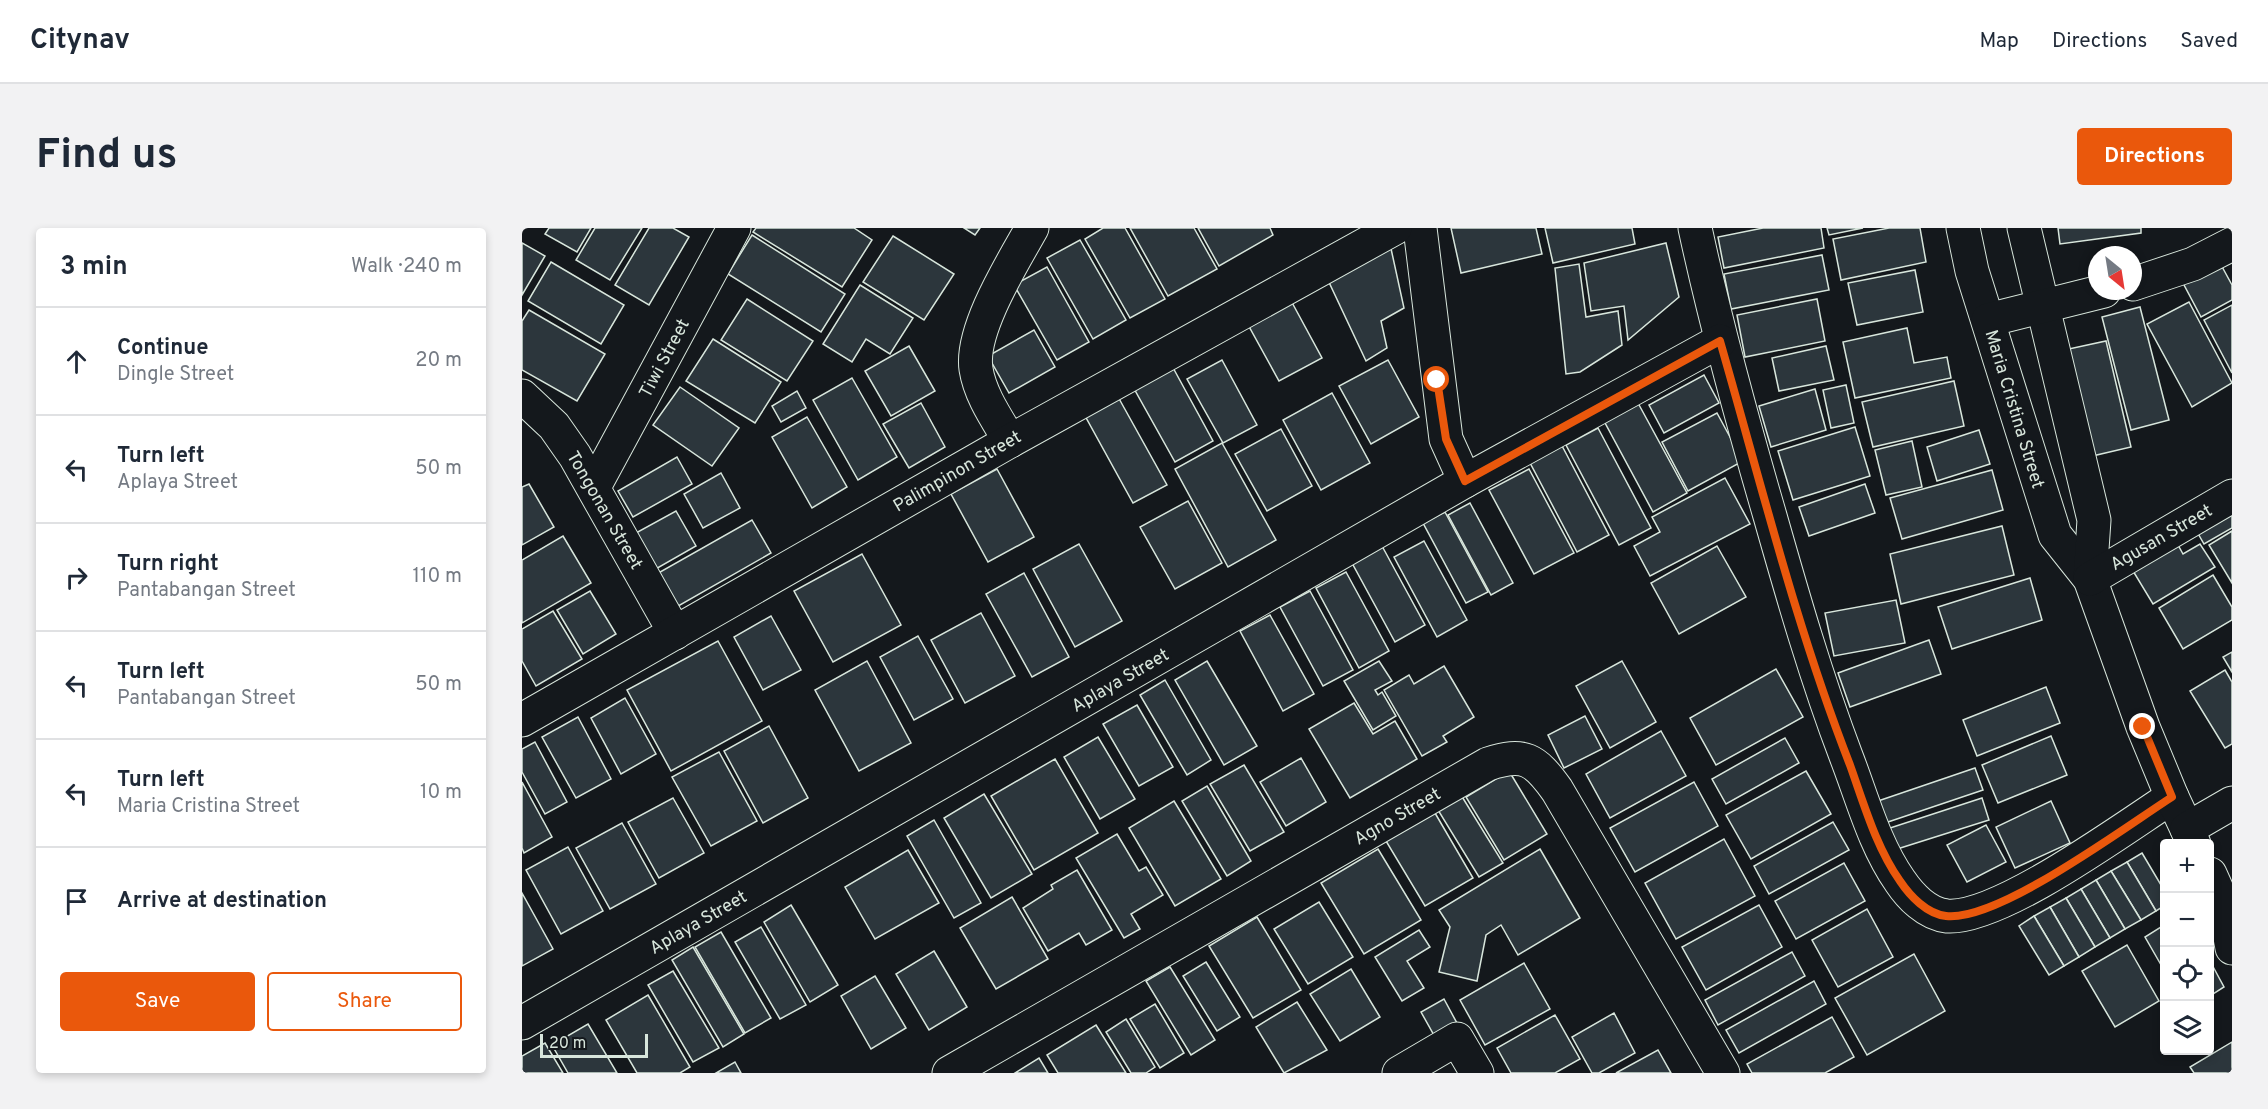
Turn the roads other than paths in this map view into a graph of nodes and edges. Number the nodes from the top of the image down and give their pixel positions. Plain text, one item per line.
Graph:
1 (734, 228) edge
2 (1032, 228) edge
3 (1395, 228) edge
4 (1420, 228) edge
5 (1695, 228) edge
6 (1963, 228) edge
7 (2024, 228) edge
8 (2232, 244) edge
9 (2142, 281) edge
10 (2088, 295) edge
11 (2042, 306) junction
12 (1988, 320) junction
13 (1720, 341) junction
14 (522, 396) edge
15 (1010, 441) junction
16 (1465, 481) junction
17 (594, 487) junction
18 (2232, 496) edge
19 (2090, 579) junction
20 (675, 633) junction
21 (522, 720) edge
22 (2172, 797) junction
23 (2232, 803) edge
24 (2191, 836) edge
25 (2214, 882) edge
26 (2228, 908) edge
27 (2232, 948) edge
28 (522, 1023) edge
29 (949, 1073) edge
30 (1399, 1073) edge
31 (1477, 1073) edge
32 (1723, 1073) edge

1 - 17 street, Tiwi Street
2 - 15 street
3 - 15 street, Palimpinon Street
4 - 16 street
5 - 13 street
6 - 12 street, Maria Cristina Street
7 - 11 street, Maria Cristina Street
8 - 9 street
10 - 11 street
11 - 12 street
11 - 19 street, Maria Cristina Street
12 - 19 street, Maria Cristina Street
13 - 16 street, Aplaya Street
13 - 22 street
14 - 17 street, Tongonan Street
15 - 20 street, Palimpinon Street
16 - 28 street, Aplaya Street
17 - 20 street, Tongonan Street
18 - 19 street, Agusan Street
19 - 22 street, Maria Cristina Street
20 - 21 street, Palimpinon Street
22 - 24 street, Maria Cristina Street
23 - 24 street
25 - 26 street
26 - 27 street
29 - 32 street, Agno Street
30 - 31 street

